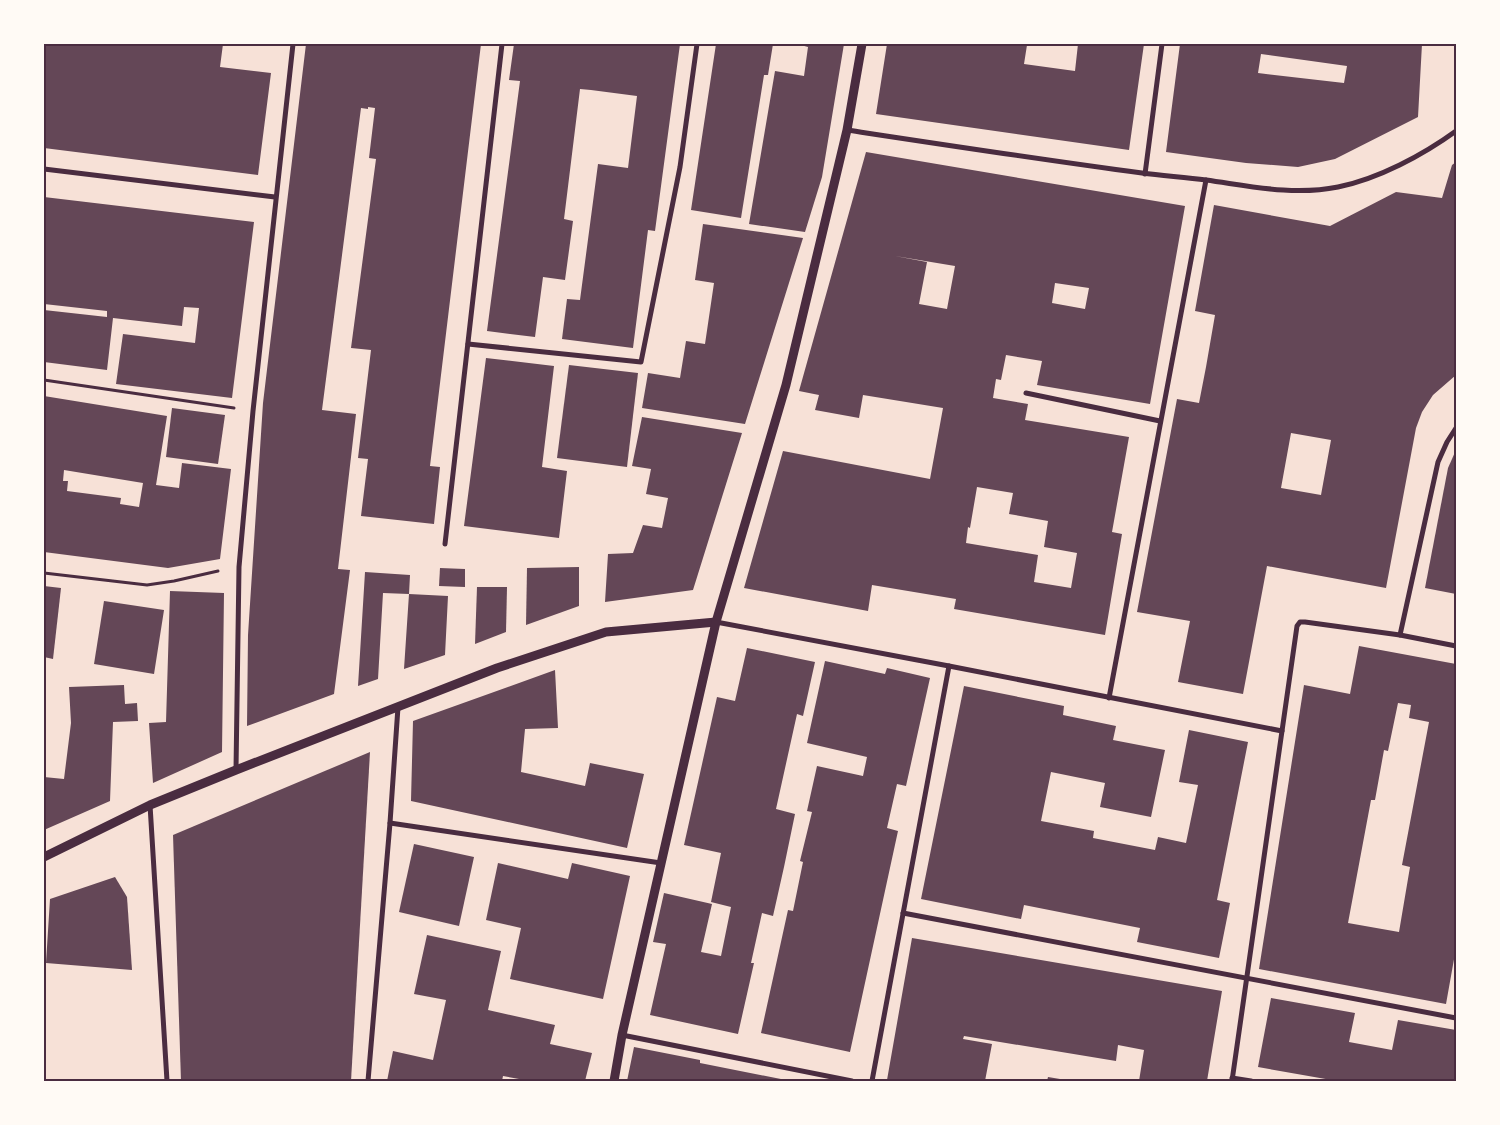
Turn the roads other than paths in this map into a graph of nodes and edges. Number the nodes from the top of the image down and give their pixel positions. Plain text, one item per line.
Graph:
1 (293, 44) edge
2 (502, 44) edge
3 (697, 44) edge
4 (862, 44) edge
5 (1162, 44) edge
6 (847, 130) junction
7 (1456, 131) edge
8 (44, 169) edge
9 (1144, 174) junction
10 (1206, 180) junction
11 (275, 197) junction
12 (468, 344) junction
13 (1026, 393) dead end
14 (1160, 421) junction
15 (1456, 428) edge
16 (445, 544) dead end
17 (716, 622) junction
18 (1400, 635) junction
19 (1456, 646) edge
20 (949, 666) junction
21 (1108, 698) junction
22 (398, 707) junction
23 (1282, 731) junction
24 (236, 770) junction
25 (150, 806) junction
26 (390, 823) junction
27 (44, 858) edge
28 (661, 863) junction
29 (903, 914) junction
30 (1246, 979) junction
31 (1456, 1018) edge
32 (622, 1035) junction
33 (1232, 1079) edge
34 (167, 1081) edge
35 (368, 1081) edge
36 (614, 1081) edge
37 (852, 1081) edge
38 (872, 1081) edge
39 (1251, 1081) edge

1 - 11 street
2 - 12 street
3 - 12 street
4 - 6 street
5 - 9 street
6 - 9 street
6 - 17 street
7 - 10 street
8 - 11 street
9 - 10 street
10 - 14 street
11 - 24 street
12 - 16 street
13 - 14 street
14 - 21 street
15 - 18 street
17 - 20 street
17 - 22 street
17 - 28 street
18 - 19 street
18 - 23 street
20 - 21 street
20 - 29 street
21 - 23 street
22 - 24 street
22 - 26 street
23 - 30 street
24 - 25 street
25 - 27 street
25 - 34 street
26 - 28 street
26 - 35 street
28 - 32 street
29 - 30 street
29 - 38 street
30 - 31 street
30 - 33 street
32 - 36 street
32 - 37 street
33 - 39 street

